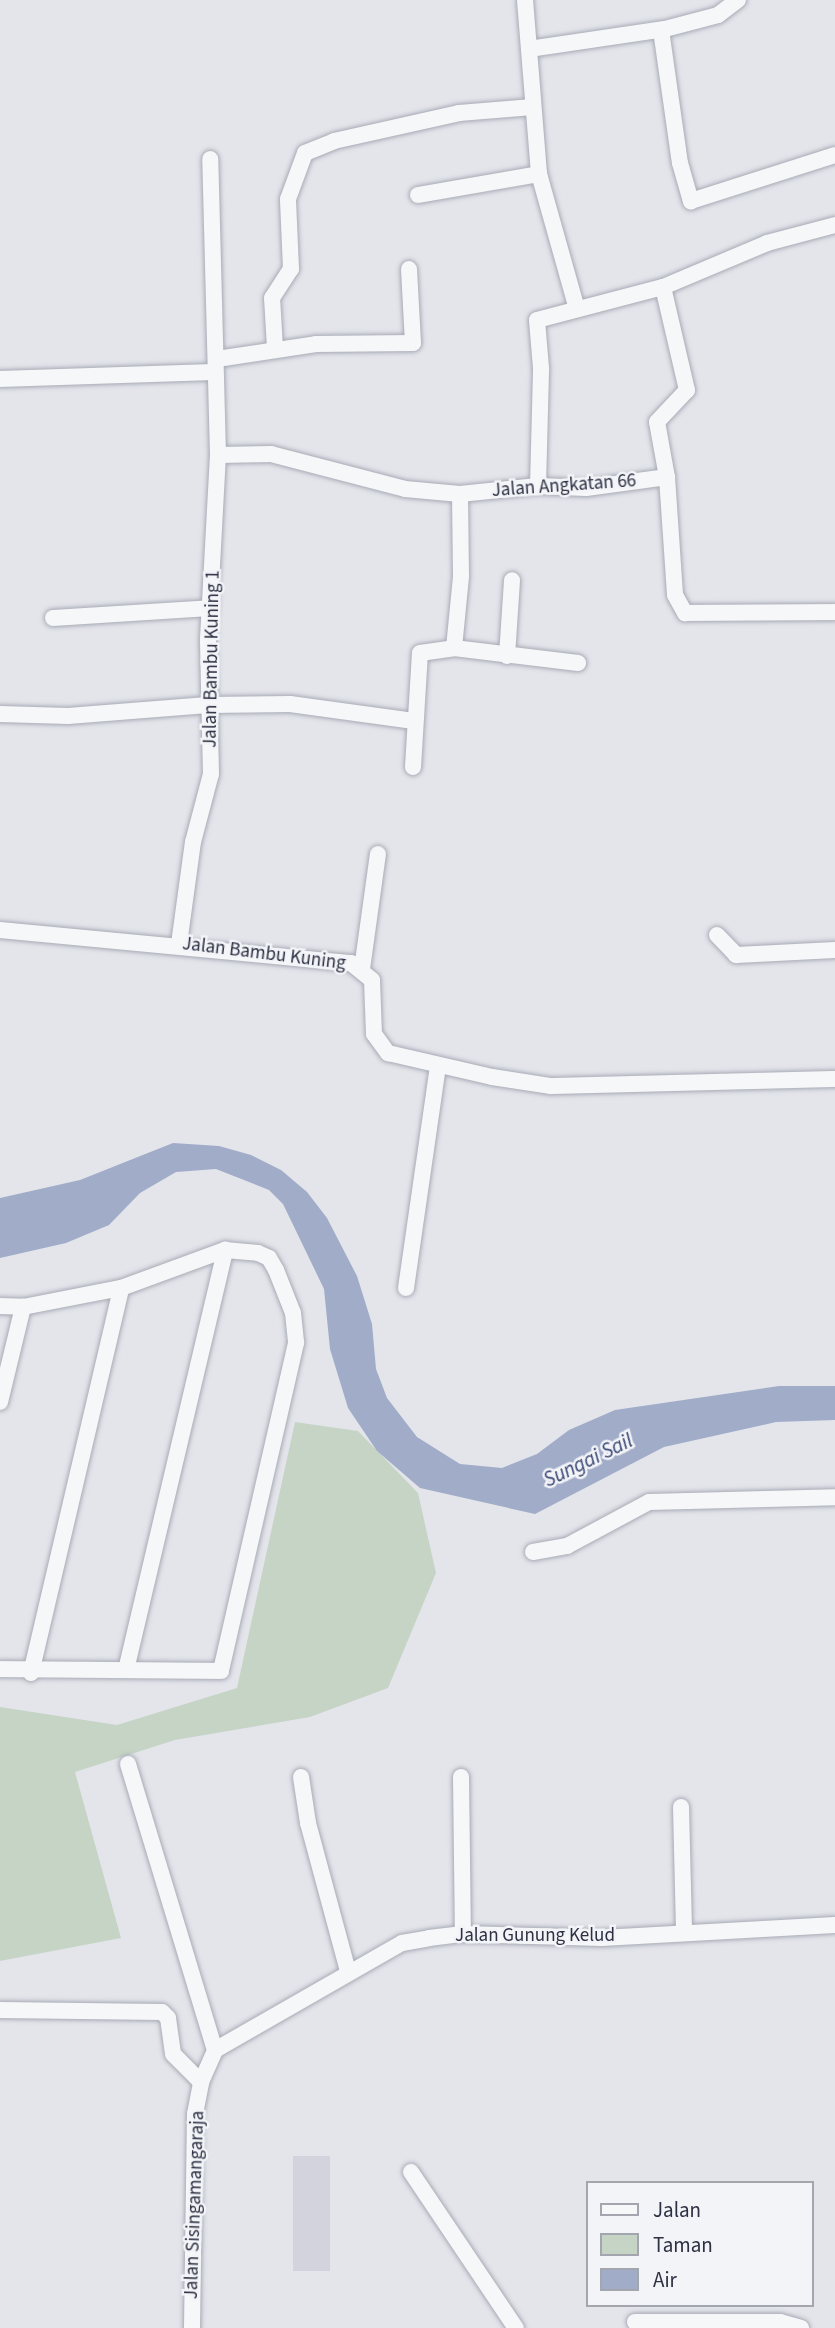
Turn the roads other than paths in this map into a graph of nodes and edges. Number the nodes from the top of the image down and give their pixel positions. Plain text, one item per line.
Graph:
1 (525, 0) edge
2 (738, 0) edge
3 (661, 30) junction
4 (529, 50) junction
5 (533, 107) junction
6 (835, 155) edge
7 (210, 159) dead end
8 (539, 174) junction
9 (418, 195) dead end
10 (835, 225) edge
11 (409, 269) dead end
12 (663, 287) junction
13 (577, 309) junction
14 (275, 348) junction
15 (215, 366) junction
16 (0, 379) edge
17 (218, 455) junction
18 (667, 477) junction
19 (538, 486) junction
20 (460, 494) junction
21 (512, 580) dead end
22 (211, 608) junction
23 (835, 612) edge
24 (53, 618) dead end
25 (454, 648) junction
26 (507, 656) junction
27 (578, 663) dead end
28 (208, 705) junction
29 (0, 714) edge
30 (414, 721) junction
31 (412, 767) dead end
32 (378, 854) dead end
33 (0, 930) edge
34 (717, 935) dead end
35 (179, 944) junction
36 (835, 950) edge
37 (362, 969) junction
38 (438, 1065) junction
39 (835, 1079) edge
40 (225, 1250) junction
41 (121, 1288) junction
42 (406, 1288) dead end
43 (0, 1306) edge
44 (23, 1307) junction
45 (0, 1402) edge
46 (835, 1497) edge
47 (533, 1552) dead end
48 (0, 1669) edge
49 (126, 1670) junction
50 (31, 1673) junction
51 (128, 1764) dead end
52 (302, 1777) dead end
53 (461, 1777) dead end
54 (681, 1808) dead end
55 (835, 1924) edge
56 (684, 1933) junction
57 (463, 1934) junction
58 (348, 1971) junction
59 (0, 2010) edge
60 (215, 2050) junction
61 (201, 2082) junction
62 (411, 2172) dead end
63 (635, 2322) dead end
64 (192, 2328) edge
65 (516, 2328) edge
66 (801, 2328) edge

1 - 4 street
2 - 3 street
3 - 4 street
3 - 6 street
4 - 5 street
5 - 8 street
5 - 14 street
7 - 15 street, Jalan Bambu Kuning 1
8 - 9 street
8 - 13 street
10 - 12 street
11 - 14 street
12 - 13 street
12 - 18 street
13 - 19 street
14 - 15 street
15 - 16 street
15 - 17 street, Jalan Bambu Kuning 1
17 - 20 street, Jalan Angkatan 66
17 - 22 street, Jalan Bambu Kuning 1
18 - 19 street, Jalan Angkatan 66
18 - 23 street
19 - 20 street, Jalan Angkatan 66
20 - 25 street
21 - 26 street
22 - 24 street
22 - 28 street, Jalan Bambu Kuning 1
25 - 26 street
25 - 30 street
26 - 27 street
28 - 29 street
28 - 30 street
28 - 35 street, Jalan Bambu Kuning 1
30 - 31 street
32 - 37 street
33 - 35 street, Jalan Bambu Kuning
34 - 36 street
35 - 37 street, Jalan Bambu Kuning
37 - 38 street, Jalan Bambu Kuning
38 - 39 street, Jalan Bambu Kuning
38 - 42 street
40 - 41 street
40 - 49 street
40 - 49 street
41 - 44 street
41 - 50 street
43 - 44 street
44 - 45 street
46 - 47 street
48 - 50 street
49 - 50 street
51 - 60 street
52 - 58 street
53 - 57 street
54 - 56 street
55 - 56 street, Jalan Gunung Kelud
56 - 57 street, Jalan Gunung Kelud
57 - 58 street, Jalan Gunung Kelud
58 - 60 street, Jalan Gunung Kelud
59 - 61 street
60 - 61 street
61 - 64 street, Jalan Sisingamangaraja
62 - 65 street
63 - 66 street

